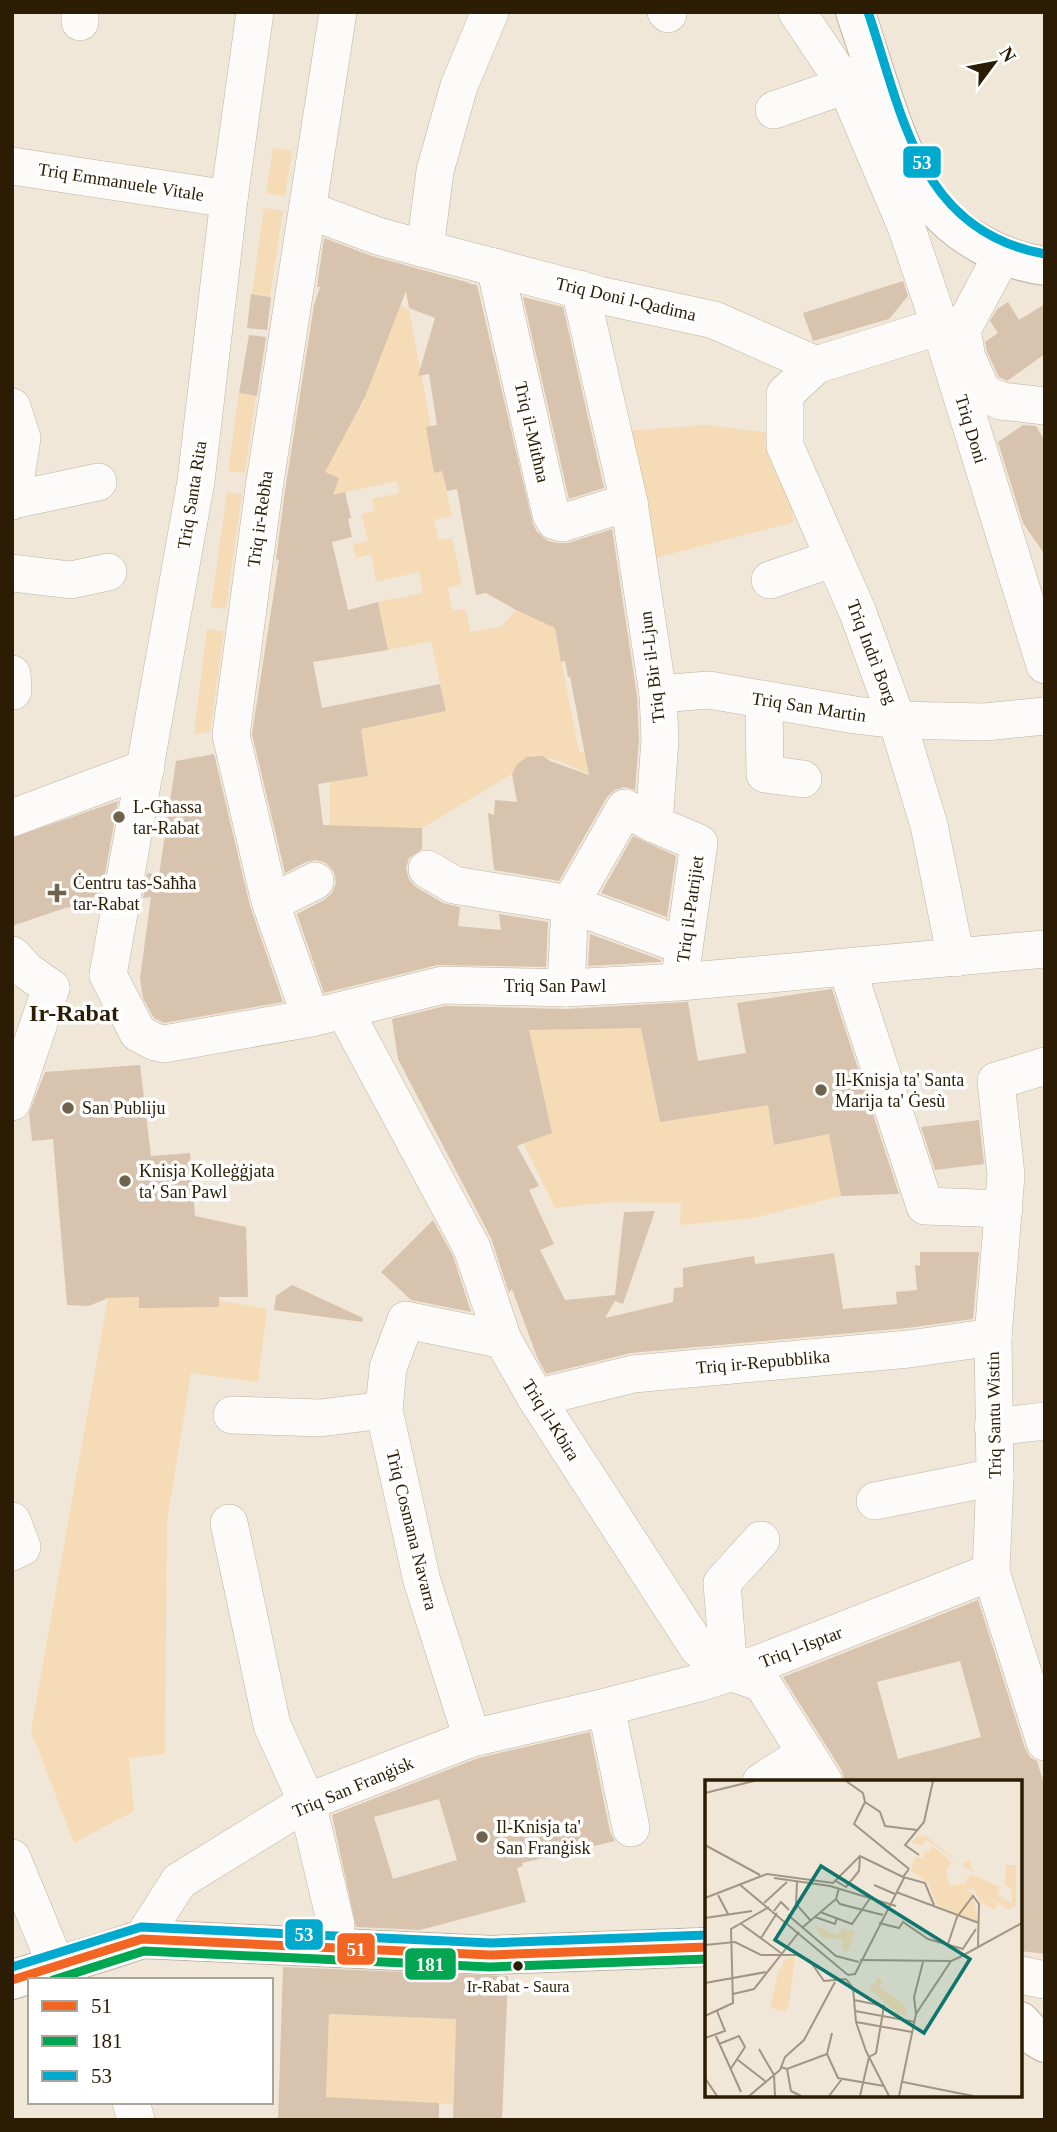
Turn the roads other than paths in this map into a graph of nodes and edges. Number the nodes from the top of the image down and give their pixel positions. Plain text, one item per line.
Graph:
1 (255, 12) edge
2 (338, 12) edge
3 (490, 12) edge
4 (797, 12) edge
5 (855, 12) edge
6 (846, 85) junction
7 (774, 110) dead end
8 (12, 166) edge
9 (229, 199) junction
10 (308, 210) junction
11 (920, 216) junction
12 (425, 249) junction
13 (1002, 255) junction
14 (1045, 266) edge
15 (495, 267) junction
16 (580, 289) junction
17 (940, 326) junction
18 (816, 365) junction
19 (1045, 406) edge
20 (12, 407) edge
21 (98, 482) dead end
22 (13, 501) edge
23 (629, 502) junction
24 (834, 558) junction
25 (108, 572) dead end
26 (12, 573) edge
27 (770, 580) dead end
28 (1045, 665) edge
29 (12, 674) edge
30 (13, 691) edge
31 (658, 694) junction
32 (764, 700) junction
33 (1045, 716) edge
34 (897, 720) junction
35 (146, 768) junction
36 (803, 779) dead end
37 (12, 818) edge
38 (654, 824) junction
39 (427, 869) dead end
40 (315, 881) dead end
41 (271, 903) junction
42 (570, 904) junction
43 (684, 946) junction
44 (1045, 949) edge
45 (12, 955) edge
46 (956, 958) junction
47 (847, 968) junction
48 (108, 975) junction
49 (680, 982) junction
50 (51, 988) junction
51 (566, 988) junction
52 (327, 1014) junction
53 (1045, 1066) edge
54 (12, 1102) edge
55 (1004, 1209) junction
56 (993, 1336) junction
57 (503, 1340) junction
58 (536, 1398) junction
59 (384, 1410) junction
60 (232, 1415) dead end
61 (1045, 1421) edge
62 (993, 1427) junction
63 (995, 1477) junction
64 (875, 1501) dead end
65 (229, 1523) dead end
66 (761, 1540) dead end
67 (991, 1572) junction
68 (729, 1672) junction
69 (606, 1707) junction
70 (472, 1738) junction
71 (1045, 1742) edge
72 (815, 1767) edge
73 (768, 1780) edge
74 (307, 1802) junction
75 (631, 1828) dead end
76 (12, 1858) edge
77 (335, 1925) dead end
78 (142, 1939) junction
79 (705, 1947) edge
80 (77, 1968) edge
81 (1022, 1975) edge
82 (12, 1980) edge
83 (1045, 1980) edge
84 (1022, 2023) edge
85 (1045, 2043) edge
86 (1022, 2058) edge
87 (1045, 2073) edge

1 - 9 street, Triq Santa Rita
2 - 10 street, Triq ir-Rebħa
3 - 12 street
4 - 6 street, Triq Doni
5 - 11 main road
6 - 7 street
6 - 11 street, Triq Doni
8 - 9 street, Triq Emmanuele Vitale
9 - 35 street, Triq Santa Rita
10 - 12 street, Triq Doni l-Qadima
10 - 41 street, Triq ir-Rebħa
11 - 13 main road
11 - 17 street, Triq Doni
12 - 15 street, Triq Doni l-Qadima
13 - 14 main road
13 - 19 street
15 - 16 street, Triq Doni l-Qadima
15 - 23 street, Triq il-Mitħna
16 - 18 street, Triq Doni l-Qadima
16 - 23 street, Triq Bir il-Ljun
17 - 18 street
17 - 28 street, Triq Doni
18 - 24 street, Triq Indrì Borg
20 - 22 street
21 - 22 street
23 - 31 street, Triq Bir il-Ljun
24 - 27 street
24 - 34 street, Triq Indrì Borg
25 - 26 street
29 - 30 street
31 - 32 street, Triq San Martin
31 - 38 street, Triq Bir il-Ljun
32 - 34 street, Triq San Martin
32 - 36 street
33 - 34 street, Triq San Martin
34 - 46 street, Triq Indrì Borg
35 - 37 street
35 - 48 street, Triq Santa Rita
38 - 42 street
38 - 43 street, Triq il-Patrijiet
39 - 42 street
40 - 41 street
41 - 52 street, Triq ir-Rebħa
42 - 43 street
42 - 51 street
43 - 49 street, Triq il-Patrijiet
44 - 46 street, Triq San Pawl
45 - 50 street
46 - 47 street, Triq San Pawl
47 - 49 street, Triq San Pawl
47 - 55 street
48 - 50 street
48 - 52 street, Triq San Pawl
49 - 51 street, Triq San Pawl
50 - 54 street
51 - 52 street, Triq San Pawl
52 - 57 street, Triq il-Kbira
53 - 55 street, Triq Santu Wistin
55 - 56 street, Triq Santu Wistin
56 - 58 street, Triq ir-Repubblika
56 - 62 street, Triq Santu Wistin
57 - 58 street, Triq il-Kbira
57 - 59 street, Triq Cosmana Navarra
58 - 68 street, Triq il-Kbira
59 - 60 street
59 - 70 street, Triq Cosmana Navarra
61 - 62 street
62 - 63 street, Triq Santu Wistin
63 - 64 street
63 - 67 street, Triq Santu Wistin
65 - 74 street
66 - 68 street
67 - 68 street, Triq l-Isptar
67 - 71 street, Triq Santu Wistin
68 - 69 street, Triq l-Isptar
68 - 72 street, Triq il-Kbira
69 - 70 street, Triq San Franġisk
69 - 75 street
70 - 74 street, Triq San Franġisk
72 - 73 street
74 - 77 street
74 - 78 street, Triq San Franġisk
76 - 80 street
78 - 79 main road
78 - 80 main road
80 - 82 main road
81 - 83 street
84 - 85 main road
86 - 87 main road

